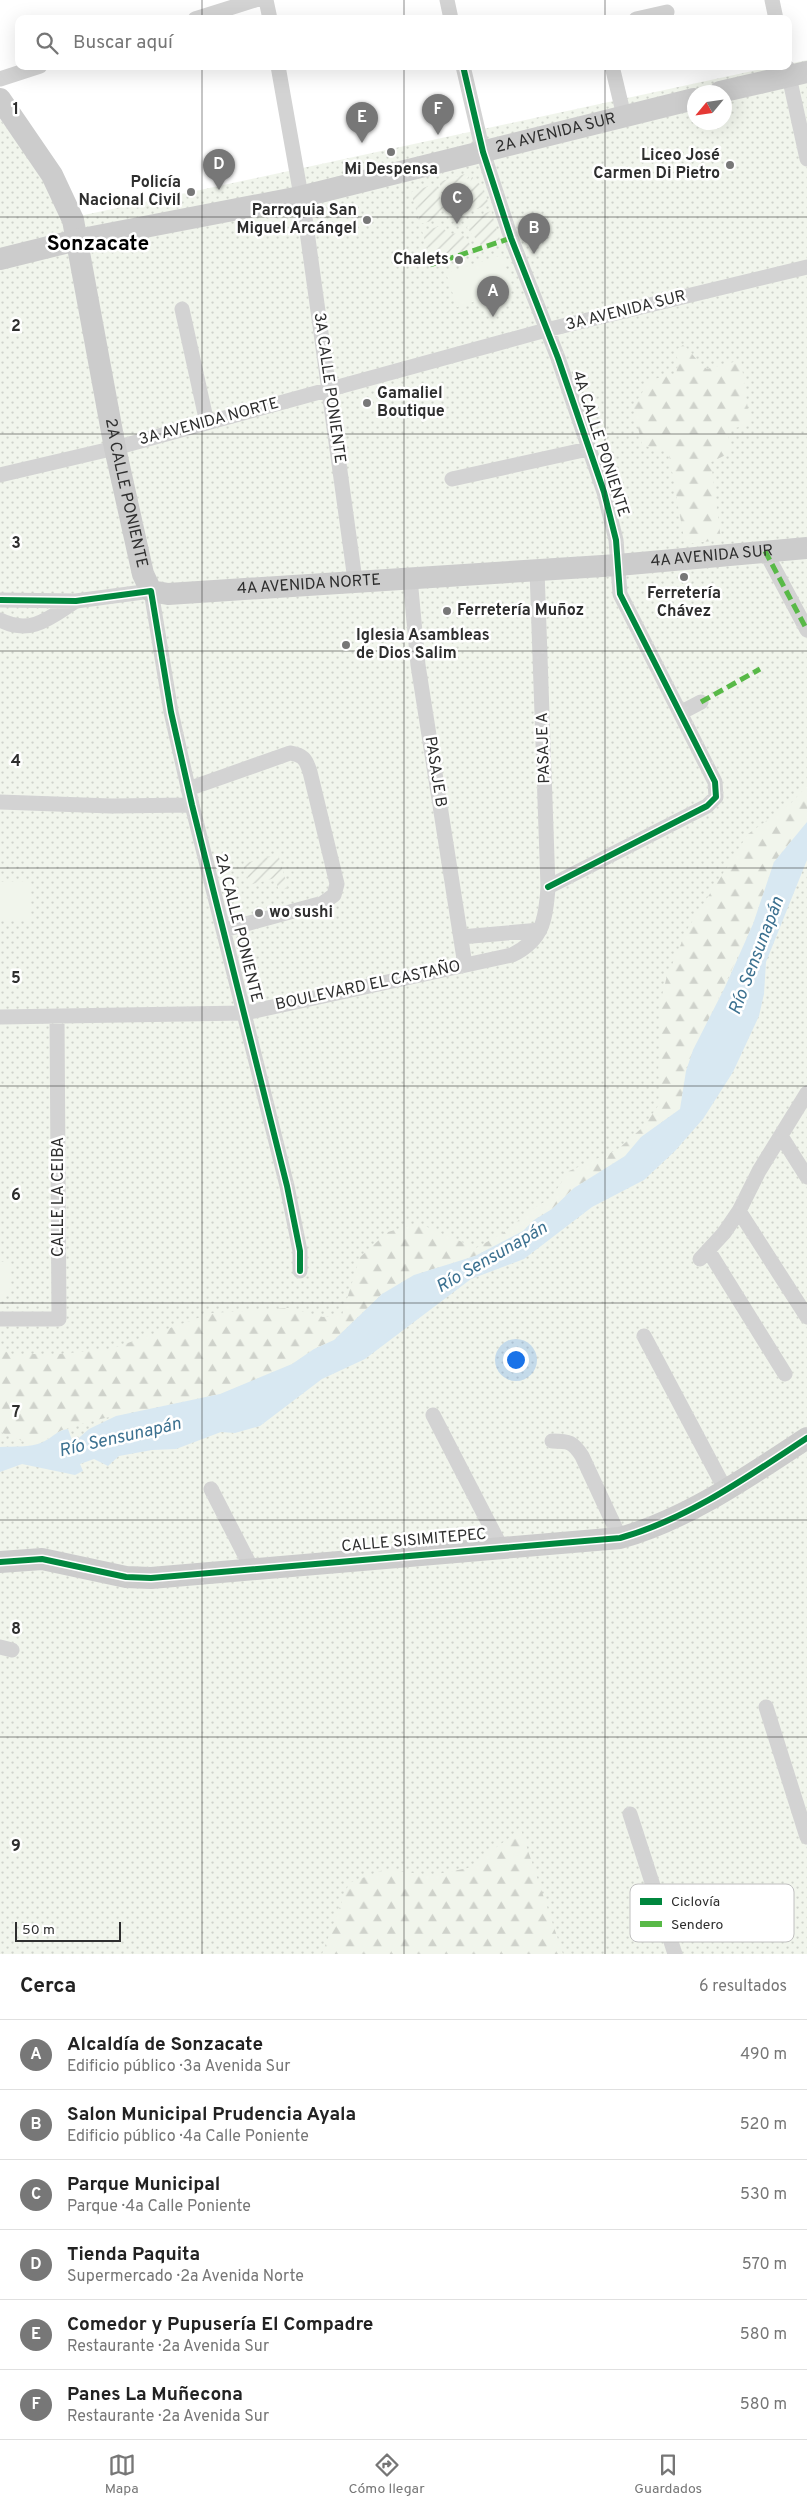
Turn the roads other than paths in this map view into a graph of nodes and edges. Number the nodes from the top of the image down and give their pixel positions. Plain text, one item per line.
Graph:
1 (255, 0) edge
2 (266, 0) edge
3 (447, 0) edge
4 (772, 0) edge
5 (667, 12) dead end
6 (207, 15) edge
7 (269, 15) edge
8 (450, 15) edge
9 (654, 15) edge
10 (775, 15) edge
11 (28, 70) edge
12 (279, 70) edge
13 (464, 70) edge
14 (613, 70) edge
15 (794, 72) edge
16 (0, 79) edge
17 (732, 89) edge
18 (0, 98) edge
19 (687, 101) edge
20 (624, 116) junction
21 (483, 152) junction
22 (807, 159) edge
23 (300, 197) junction
24 (78, 240) junction
25 (0, 259) edge
26 (807, 267) edge
27 (182, 309) dead end
28 (546, 330) junction
29 (330, 389) junction
30 (207, 423) junction
31 (115, 448) junction
32 (588, 449) junction
33 (0, 475) edge
34 (452, 479) dead end
35 (807, 548) edge
36 (765, 551) junction
37 (618, 565) junction
38 (537, 570) junction
39 (410, 578) junction
40 (355, 580) junction
41 (151, 591) junction
42 (0, 600) edge
43 (76, 600) junction
44 (0, 620) edge
45 (807, 630) edge
46 (701, 702) dead end
47 (680, 713) junction
48 (188, 789) junction
49 (0, 802) edge
50 (192, 805) junction
51 (548, 887) junction
52 (542, 928) junction
53 (224, 930) junction
54 (461, 937) junction
55 (465, 965) junction
56 (245, 1013) junction
57 (0, 1016) edge
58 (57, 1016) junction
59 (807, 1093) edge
60 (781, 1136) junction
61 (807, 1176) edge
62 (739, 1211) junction
63 (300, 1271) dead end
64 (807, 1317) edge
65 (0, 1319) edge
66 (644, 1336) dead end
67 (785, 1374) dead end
68 (433, 1415) dead end
69 (807, 1438) edge
70 (552, 1441) dead end
71 (210, 1489) dead end
72 (725, 1489) junction
73 (620, 1538) junction
74 (502, 1547) junction
75 (0, 1562) edge
76 (252, 1569) junction
77 (766, 1708) dead end
78 (630, 1814) dead end
79 (807, 1837) edge
80 (652, 1884) edge
81 (671, 1942) edge
82 (675, 1954) edge

1 - 6 street
2 - 7 street
3 - 8 street
4 - 10 street
5 - 9 street
11 - 16 street
12 - 23 street, 3A CALLE PONIENTE
13 - 21 street, 4A CALLE PONIENTE
14 - 20 street
15 - 17 street
15 - 22 street
18 - 24 street, 2A CALLE PONIENTE
19 - 20 street, 2A AVENIDA SUR
20 - 21 street, 2A AVENIDA SUR
21 - 23 street, 2A AVENIDA SUR
21 - 28 street, 4A CALLE PONIENTE
23 - 24 street, 2A AVENIDA SUR
23 - 29 street, 3A CALLE PONIENTE
24 - 25 street, 2A AVENIDA SUR
24 - 31 street, 2A CALLE PONIENTE
26 - 28 street, 3A AVENIDA SUR
27 - 30 street
28 - 29 street, 3A AVENIDA SUR
28 - 32 street, 4A CALLE PONIENTE
29 - 30 street, 3A AVENIDA NORTE
29 - 40 street, 3A CALLE PONIENTE
30 - 31 street, 3A AVENIDA NORTE
31 - 33 street, 3A AVENIDA NORTE
31 - 41 street, 2A CALLE PONIENTE
32 - 34 street
32 - 37 street, 4A CALLE PONIENTE
35 - 36 street, 4A AVENIDA SUR
36 - 37 street, 4A AVENIDA SUR
36 - 45 street
37 - 38 street, 4A AVENIDA NORTE
37 - 47 street, 4A CALLE PONIENTE
38 - 39 street, 4A AVENIDA NORTE
38 - 51 street, PASAJE A
39 - 40 street, 4A AVENIDA NORTE
39 - 54 street, PASAJE B
40 - 41 street, 4A AVENIDA NORTE
41 - 43 street, 4A AVENIDA NORTE
41 - 48 street, 2A CALLE PONIENTE
42 - 43 street, 4A AVENIDA NORTE
43 - 44 street
46 - 47 street
47 - 51 street, 4A CALLE PONIENTE
48 - 50 street, 2A CALLE PONIENTE
48 - 53 street
49 - 50 street
50 - 53 street, 2A CALLE PONIENTE
51 - 52 street, PASAJE A
52 - 54 street
52 - 55 street, BOULEVARD EL CASTAÑO
53 - 56 street, 2A CALLE PONIENTE
54 - 55 street, PASAJE B
55 - 56 street, BOULEVARD EL CASTAÑO
56 - 58 street, BOULEVARD EL CASTAÑO
56 - 63 street, 2A CALLE PONIENTE
57 - 58 street, BOULEVARD EL CASTAÑO
58 - 65 street, CALLE LA CEIBA
59 - 60 street
60 - 61 street
60 - 62 street
62 - 64 street
62 - 67 street
66 - 72 street
68 - 74 street
69 - 72 street, CALLE SISIMITEPEC
70 - 73 street
71 - 76 street
72 - 73 street, CALLE SISIMITEPEC
73 - 74 street, CALLE SISIMITEPEC
74 - 76 street, CALLE SISIMITEPEC
75 - 76 street, CALLE SISIMITEPEC
77 - 79 street
78 - 80 street
81 - 82 street

